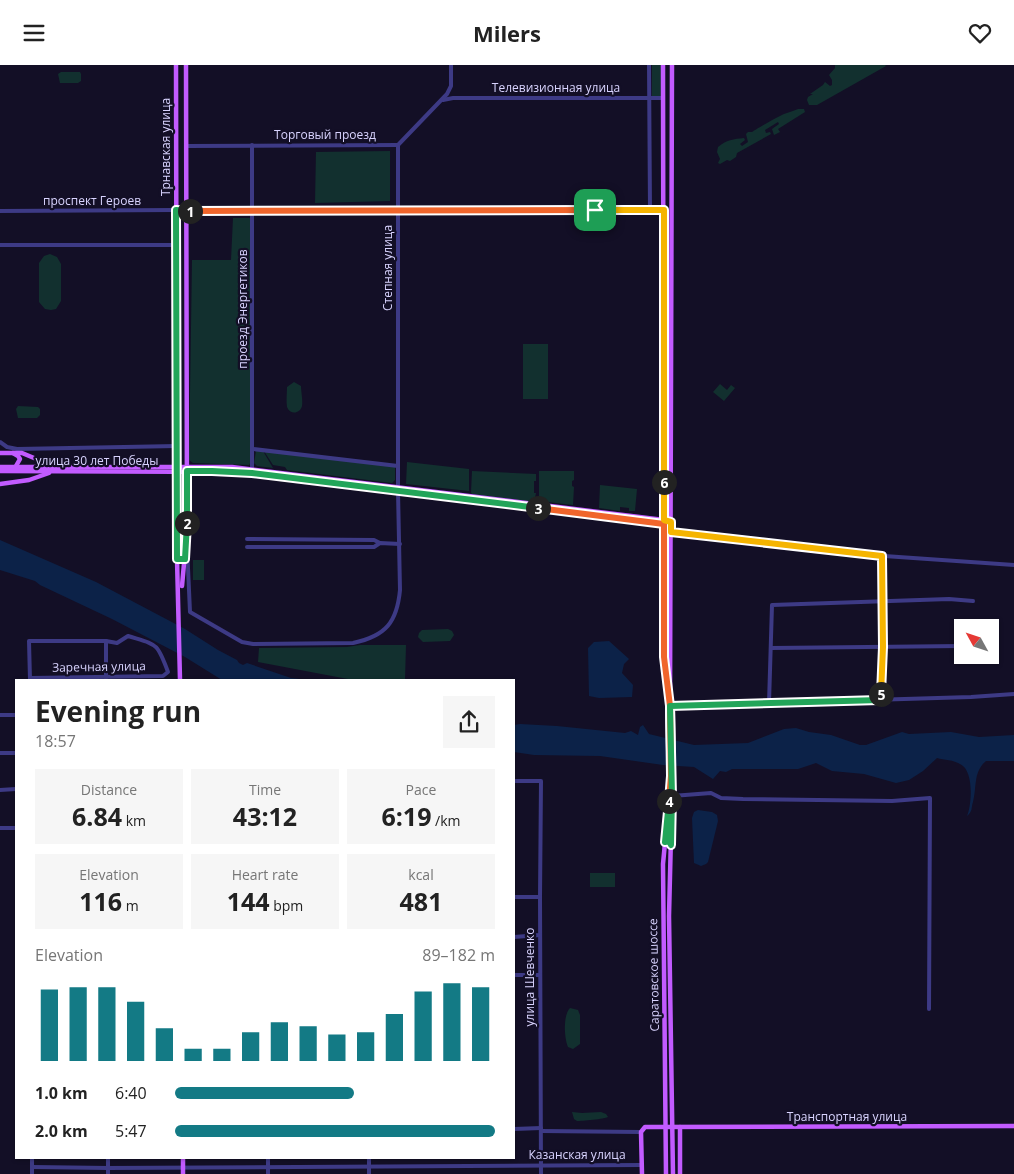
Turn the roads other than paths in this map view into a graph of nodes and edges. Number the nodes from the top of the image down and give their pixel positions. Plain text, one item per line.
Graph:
1 (176, 65) edge
2 (186, 65) edge
3 (451, 65) edge
4 (649, 65) edge
5 (663, 65) edge
6 (672, 65) edge
7 (451, 86) junction
8 (458, 98) junction
9 (650, 98) junction
10 (663, 98) junction
11 (672, 98) junction
12 (442, 101) junction
13 (252, 145) junction
14 (398, 145) junction
15 (186, 146) junction
16 (664, 172) junction
17 (672, 172) junction
18 (176, 174) junction
19 (186, 174) junction
20 (176, 210) junction
21 (252, 210) junction
22 (398, 210) junction
23 (650, 210) junction
24 (664, 210) junction
25 (0, 211) edge
26 (186, 211) junction
27 (664, 244) junction
28 (672, 244) junction
29 (0, 245) edge
30 (176, 245) junction
31 (176, 255) junction
32 (186, 256) junction
33 (177, 408) junction
34 (187, 410) junction
35 (664, 414) junction
36 (671, 414) junction
37 (177, 427) junction
38 (187, 428) junction
39 (0, 443) edge
40 (177, 446) junction
41 (252, 449) junction
42 (0, 453) edge
43 (12, 453) junction
44 (78, 466) junction
45 (398, 466) junction
46 (0, 467) edge
47 (16, 468) junction
48 (177, 469) junction
49 (187, 469) junction
50 (0, 471) edge
51 (58, 471) junction
52 (252, 471) junction
53 (12, 483) junction
54 (0, 484) edge
55 (398, 489) junction
56 (664, 522) junction
57 (671, 522) junction
58 (671, 532) junction
59 (247, 539) dead end
60 (187, 541) junction
61 (380, 543) junction
62 (400, 544) junction
63 (247, 547) dead end
64 (882, 556) junction
65 (177, 559) junction
66 (185, 559) junction
67 (1014, 565) edge
68 (182, 576) junction
69 (189, 577) junction
70 (883, 601) junction
71 (973, 601) dead end
72 (180, 612) junction
73 (106, 641) junction
74 (954, 646) edge
75 (883, 647) junction
76 (770, 648) junction
77 (30, 679) edge
78 (106, 679) edge
79 (180, 679) edge
80 (669, 681) junction
81 (1014, 694) edge
82 (880, 700) junction
83 (770, 703) junction
84 (670, 706) junction
85 (0, 715) edge
86 (15, 715) edge
87 (0, 753) edge
88 (15, 753) edge
89 (671, 776) junction
90 (515, 781) edge
91 (15, 789) edge
92 (0, 790) edge
93 (672, 796) junction
94 (0, 828) edge
95 (15, 828) edge
96 (665, 842) junction
97 (671, 845) junction
98 (515, 897) edge
99 (540, 897) junction
100 (540, 935) junction
101 (515, 937) edge
102 (515, 975) edge
103 (540, 975) junction
104 (929, 1009) dead end
105 (1014, 1126) edge
106 (665, 1127) junction
107 (672, 1127) junction
108 (680, 1127) junction
109 (515, 1129) edge
110 (541, 1130) junction
111 (642, 1132) junction
112 (32, 1159) edge
113 (108, 1159) edge
114 (183, 1159) edge
115 (268, 1159) edge
116 (369, 1159) edge
117 (642, 1165) junction
118 (541, 1166) junction
119 (32, 1167) junction
120 (183, 1167) junction
121 (268, 1167) junction
122 (369, 1167) junction
123 (108, 1168) junction
124 (32, 1174) edge
125 (108, 1174) edge
126 (183, 1174) edge
127 (268, 1174) edge
128 (369, 1174) edge
129 (541, 1174) edge
130 (642, 1174) edge
131 (666, 1174) edge
132 (673, 1174) edge
133 (680, 1174) edge

1 - 18 main road, Трнавская улица
2 - 15 main road, Трнавская улица
3 - 7 street
4 - 9 street
5 - 10 main road, Саратовское шоссе
6 - 11 main road, Саратовское шоссе
7 - 8 street
7 - 12 street
8 - 9 street, Телевизионная улица
8 - 12 street, Телевизионная улица
9 - 10 street, Телевизионная улица
9 - 23 street
10 - 11 main road, Телевизионная улица
10 - 16 main road, Саратовское шоссе
11 - 17 main road, Саратовское шоссе
12 - 14 street
13 - 14 street, Торговый проезд
13 - 15 street, Торговый проезд
13 - 21 street, проезд Энергетиков
14 - 22 street, Степная улица
15 - 19 main road, Трнавская улица
16 - 17 main road
16 - 24 main road, Саратовское шоссе
17 - 28 main road, Саратовское шоссе
18 - 19 main road
18 - 20 main road, Трнавская улица
19 - 26 main road, Трнавская улица
20 - 25 street, проспект Героев
20 - 26 main road, проспект Героев
20 - 30 main road, Трнавская улица
21 - 22 street, проспект Героев
21 - 26 street, проспект Героев
21 - 41 street, проезд Энергетиков
22 - 23 street, проспект Героев
22 - 45 street, Степная улица
23 - 24 street, проспект Героев
24 - 27 main road, Саратовское шоссе
26 - 32 main road, Трнавская улица
27 - 28 main road
27 - 35 main road, Саратовское шоссе
28 - 36 main road, Саратовское шоссе
29 - 30 street
30 - 31 main road, Трнавская улица
31 - 32 main road
31 - 33 main road, Трнавская улица
32 - 34 main road, Трнавская улица
33 - 34 main road
33 - 37 main road, Трнавская улица
34 - 38 main road, Трнавская улица
35 - 36 main road
35 - 56 main road, Саратовское шоссе
36 - 57 main road, Саратовское шоссе
37 - 38 main road
37 - 40 main road, Трнавская улица
38 - 49 main road, Трнавская улица
39 - 40 street
40 - 48 main road, Трнавская улица
41 - 45 street
41 - 52 street, проезд Энергетиков
42 - 43 main road
43 - 44 main road
43 - 47 main road
44 - 47 main road
44 - 48 main road
45 - 55 street, Степная улица
46 - 47 main road
47 - 50 main road, улица 30 лет Победы
47 - 51 main road, улица 30 лет Победы
47 - 53 main road
48 - 49 main road, улица 30 лет Победы
48 - 51 main road, улица 30 лет Победы
48 - 65 main road, Трнавская улица
49 - 52 main road, улица 30 лет Победы
49 - 60 main road, Трнавская улица
51 - 53 main road
52 - 55 main road, улица 30 лет Победы
53 - 54 main road
55 - 56 main road, улица 30 лет Победы
55 - 62 street, Степная улица
56 - 57 main road, улица 30 лет Победы
56 - 80 main road, Саратовское шоссе
57 - 58 main road, Саратовское шоссе
58 - 64 street
58 - 80 main road, Саратовское шоссе
59 - 61 street
60 - 66 main road, Трнавская улица
60 - 69 street
61 - 62 street
61 - 63 street
62 - 69 street, Степная улица
64 - 67 street
64 - 70 street
65 - 66 main road
65 - 72 main road, Трнавская улица
66 - 68 main road, Трнавская улица
68 - 69 street
68 - 72 main road, Трнавская улица
70 - 71 street
70 - 75 street
70 - 76 street
72 - 79 main road
73 - 77 street
73 - 78 street
73 - 78 street, Заречная улица
74 - 75 street
75 - 76 street
75 - 82 street
76 - 83 street
77 - 78 street, Заречная улица
80 - 84 main road, Саратовское шоссе
81 - 82 street
82 - 83 street
83 - 84 street
84 - 89 main road, Саратовское шоссе
85 - 86 street
87 - 88 street
89 - 93 main road, Саратовское шоссе
89 - 96 main road, Саратовское шоссе
90 - 99 street, улица Шевченко
91 - 92 street
93 - 97 main road, Саратовское шоссе
93 - 104 street
94 - 95 street
96 - 97 main road
96 - 106 main road, Саратовское шоссе
97 - 107 main road, Саратовское шоссе
98 - 99 street
99 - 100 street, улица Шевченко
100 - 101 street
100 - 103 street, улица Шевченко
102 - 103 street
103 - 110 street, улица Шевченко
105 - 108 main road, Транспортная улица
106 - 107 main road, Транспортная улица
106 - 111 main road, Транспортная улица
106 - 131 main road, Саратовское шоссе
107 - 108 main road, Транспортная улица
107 - 132 main road, Саратовское шоссе
108 - 133 main road
109 - 110 street
110 - 111 street
110 - 118 street, улица Шевченко
111 - 117 main road
112 - 119 street
113 - 123 street
114 - 120 main road
115 - 121 street
116 - 122 street
117 - 118 street, Казанская улица
117 - 130 main road
118 - 122 street, Казанская улица
118 - 129 street, улица Шевченко
119 - 123 street, Казанская улица
119 - 124 street
120 - 121 street, Казанская улица
120 - 123 street, Казанская улица
120 - 126 main road
121 - 122 street, Казанская улица
121 - 127 street
122 - 128 street
123 - 125 street

